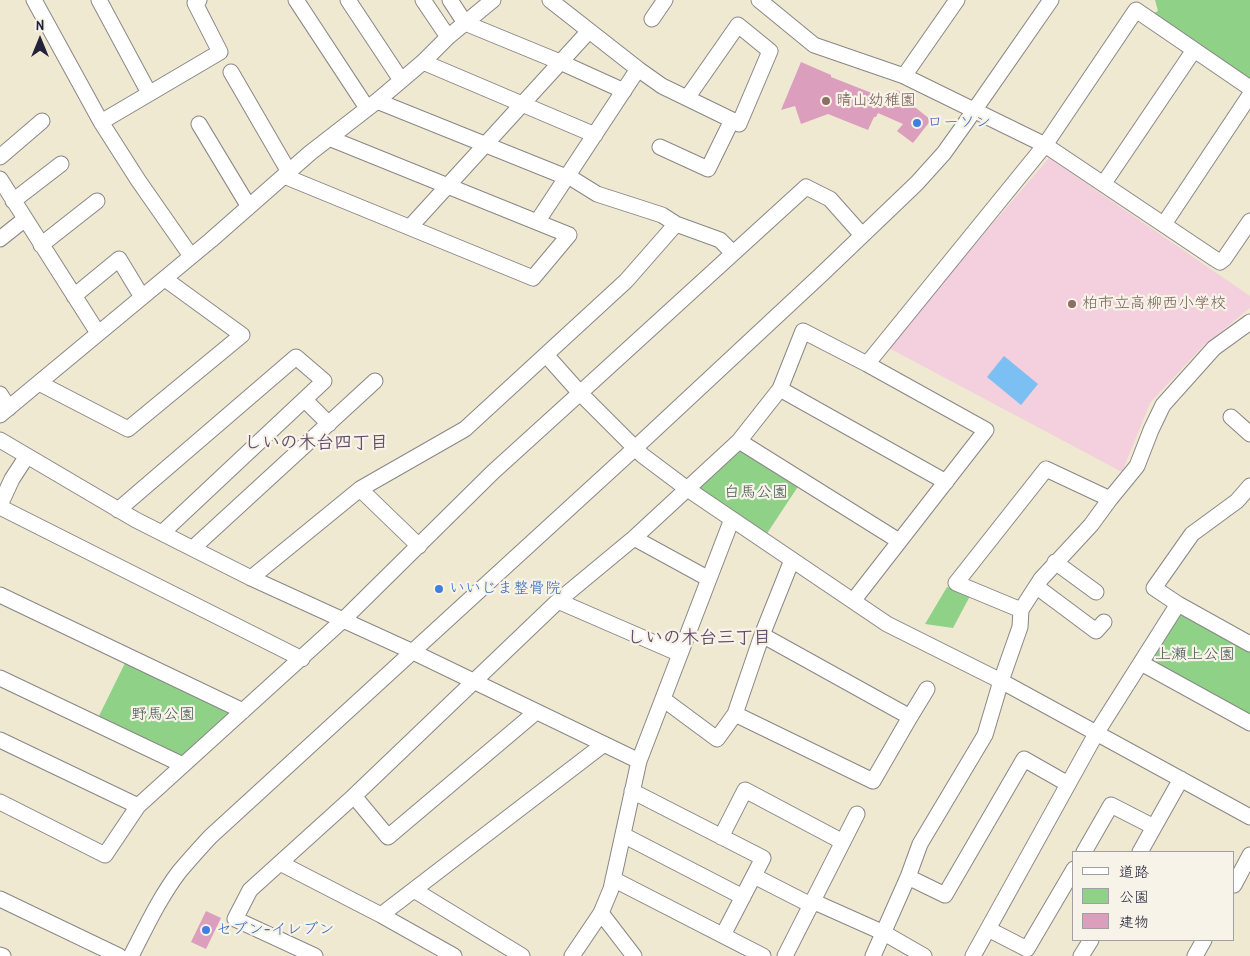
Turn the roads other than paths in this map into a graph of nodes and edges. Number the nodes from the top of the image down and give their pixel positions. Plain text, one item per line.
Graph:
1 (34, 0) edge
2 (99, 0) edge
3 (296, 0) edge
4 (348, 0) edge
5 (422, 0) edge
6 (450, 0) edge
7 (493, 0) edge
8 (550, 0) edge
9 (665, 0) edge
10 (957, 0) edge
11 (1051, 0) edge
12 (196, 1) edge
13 (764, 1) edge
14 (1139, 5) edge
15 (652, 19) dead end
16 (465, 23) junction
17 (588, 31) junction
18 (448, 37) junction
19 (1194, 50) junction
20 (423, 62) junction
21 (560, 62) junction
22 (638, 69) junction
23 (231, 72) dead end
24 (904, 76) junction
25 (401, 80) junction
26 (1250, 88) edge
27 (624, 91) junction
28 (149, 93) junction
29 (1250, 95) edge
30 (687, 98) junction
31 (522, 103) junction
32 (372, 104) junction
33 (974, 111) junction
34 (732, 120) junction
35 (42, 121) dead end
36 (101, 122) junction
37 (199, 124) dead end
38 (595, 136) junction
39 (330, 138) junction
40 (485, 144) junction
41 (1045, 145) junction
42 (660, 147) dead end
43 (0, 157) edge
44 (61, 164) dead end
45 (287, 174) junction
46 (567, 176) junction
47 (0, 179) edge
48 (1104, 183) junction
49 (447, 186) junction
50 (13, 201) junction
51 (97, 201) dead end
52 (249, 207) junction
53 (25, 219) junction
54 (1250, 221) edge
55 (537, 222) junction
56 (676, 224) junction
57 (1164, 224) junction
58 (410, 227) junction
59 (862, 235) junction
60 (0, 239) edge
61 (42, 245) junction
62 (733, 253) junction
63 (191, 256) junction
64 (165, 279) junction
65 (74, 296) junction
66 (142, 296) junction
67 (1247, 331) edge
68 (98, 333) junction
69 (547, 356) junction
70 (867, 364) junction
71 (375, 381) dead end
72 (39, 383) junction
73 (780, 389) junction
74 (580, 393) junction
75 (0, 394) edge
76 (305, 400) junction
77 (4, 411) edge
78 (1231, 417) dead end
79 (329, 424) junction
80 (1250, 434) edge
81 (0, 440) edge
82 (739, 441) junction
83 (634, 448) junction
84 (27, 456) junction
85 (946, 482) junction
86 (1250, 486) edge
87 (686, 488) junction
88 (360, 489) junction
89 (1110, 499) junction
90 (0, 506) edge
91 (118, 510) junction
92 (732, 519) junction
93 (162, 533) junction
94 (634, 538) junction
95 (899, 540) junction
96 (419, 546) junction
97 (193, 548) junction
98 (792, 560) junction
99 (1056, 562) junction
100 (251, 578) junction
101 (709, 578) junction
102 (1037, 587) junction
103 (1096, 592) dead end
104 (0, 595) edge
105 (558, 601) junction
106 (853, 601) junction
107 (1178, 604) junction
108 (1021, 610) junction
109 (343, 620) junction
110 (1104, 622) dead end
111 (762, 635) junction
112 (1250, 644) edge
113 (411, 651) junction
114 (680, 654) junction
115 (302, 658) junction
116 (1141, 662) junction
117 (0, 678) edge
118 (473, 681) junction
119 (1001, 681) junction
120 (927, 689) dead end
121 (663, 699) junction
122 (243, 711) junction
123 (536, 712) junction
124 (735, 714) junction
125 (910, 717) junction
126 (1250, 723) edge
127 (1097, 732) junction
128 (0, 740) edge
129 (604, 744) junction
130 (639, 761) junction
131 (182, 765) junction
132 (1181, 779) junction
133 (1068, 784) junction
134 (632, 791) junction
135 (354, 796) junction
136 (0, 802) edge
137 (138, 806) junction
138 (857, 814) dead end
139 (1250, 817) edge
140 (1154, 827) junction
141 (623, 836) junction
142 (722, 837) junction
143 (843, 842) junction
144 (1085, 851) edge
145 (1141, 851) edge
146 (1250, 855) edge
147 (280, 863) junction
148 (1072, 872) edge
149 (754, 876) junction
150 (908, 878) junction
151 (613, 879) junction
152 (1235, 883) edge
153 (414, 890) junction
154 (743, 897) junction
155 (0, 898) edge
156 (812, 903) junction
157 (600, 913) junction
158 (381, 916) junction
159 (988, 929) junction
160 (884, 933) junction
161 (723, 935) junction
162 (1090, 941) edge
163 (1203, 941) edge
164 (118, 956) edge
165 (131, 956) edge
166 (315, 956) edge
167 (454, 956) edge
168 (522, 956) edge
169 (572, 956) edge
170 (634, 956) edge
171 (763, 956) edge
172 (785, 956) edge
173 (873, 956) edge
174 (924, 956) edge
175 (973, 956) edge
176 (1082, 956) edge
177 (1195, 956) edge

1 - 36 street
2 - 28 street
3 - 32 street
4 - 25 street
5 - 18 street
6 - 16 street
7 - 16 street
8 - 17 street
9 - 15 street
10 - 24 street
11 - 33 street
12 - 28 street
13 - 24 street
14 - 19 street
14 - 41 street
16 - 18 street
16 - 21 street
17 - 21 street
17 - 22 street
18 - 20 street
19 - 26 street
19 - 48 street
20 - 25 street
20 - 31 street
21 - 27 street
21 - 31 street
22 - 27 street
22 - 30 street
23 - 45 street
24 - 33 street
25 - 32 street
27 - 38 street
28 - 36 street
29 - 57 street
30 - 34 street
30 - 34 street
31 - 38 street
31 - 40 street
32 - 39 street
32 - 40 street
33 - 41 street
33 - 59 street
34 - 42 street
35 - 43 street
36 - 63 street
37 - 52 street
38 - 46 street
39 - 45 street
39 - 49 street
40 - 46 street
40 - 49 street
41 - 48 street
41 - 70 street
44 - 50 street
45 - 52 street
45 - 58 street
46 - 55 street
46 - 56 street
47 - 50 street
48 - 57 street
49 - 55 street
49 - 58 street
50 - 53 street
51 - 61 street
52 - 63 street
53 - 60 street
53 - 61 street
54 - 57 street
55 - 58 street
56 - 62 street
56 - 69 street
59 - 62 street
59 - 83 street
61 - 65 street
62 - 74 street
63 - 64 street
64 - 66 street
64 - 72 street
65 - 66 street
65 - 68 street
66 - 68 street
67 - 89 street
68 - 72 street
69 - 74 street
69 - 88 street
70 - 73 street
70 - 85 street
71 - 79 street
72 - 77 street
73 - 82 street
73 - 85 street
74 - 83 street
74 - 96 street
75 - 77 street
76 - 79 street
76 - 91 street
76 - 93 street
78 - 80 street
79 - 97 street
81 - 84 street
82 - 87 street
82 - 95 street
83 - 87 street
83 - 113 street
84 - 90 street
84 - 91 street
85 - 95 street
86 - 107 street
87 - 92 street
87 - 94 street
88 - 96 street
88 - 100 street
89 - 99 street
89 - 108 street
90 - 115 street
91 - 93 street
92 - 98 street
92 - 101 street
93 - 97 street
94 - 101 street
94 - 105 street
95 - 106 street
96 - 109 street
97 - 100 street
98 - 106 street
98 - 111 street
99 - 102 street
99 - 103 street
100 - 109 street
101 - 114 street
102 - 108 street
102 - 110 street
104 - 122 street
105 - 114 street
105 - 118 street
106 - 119 street
107 - 112 street
107 - 116 street
108 - 119 street
109 - 113 street
109 - 115 street
111 - 124 street
111 - 125 street
113 - 118 street
113 - 165 street
114 - 121 street
115 - 122 street
116 - 126 street
116 - 127 street
117 - 131 street
118 - 123 street
118 - 135 street
119 - 127 street
119 - 150 street
120 - 125 street
121 - 124 street
121 - 130 street
122 - 131 street
123 - 129 street
123 - 135 street
124 - 125 street
127 - 132 street
127 - 133 street
128 - 137 street
129 - 130 street
129 - 153 street
130 - 134 street
131 - 137 street
132 - 139 street
132 - 140 street
133 - 150 street
133 - 159 street
134 - 141 street
134 - 142 street
135 - 147 street
136 - 137 street
138 - 143 street
140 - 144 street
140 - 145 street
141 - 151 street
141 - 154 street
142 - 143 street
142 - 149 street
143 - 156 street
146 - 152 street
147 - 158 street
147 - 166 street
148 - 159 street
149 - 154 street
149 - 156 street
150 - 160 street
151 - 157 street
151 - 161 street
153 - 158 street
153 - 168 street
154 - 161 street
155 - 164 street
156 - 160 street
156 - 172 street
157 - 169 street
157 - 170 street
158 - 167 street
159 - 175 street
160 - 173 street
160 - 174 street
161 - 171 street
162 - 176 street
163 - 177 street

